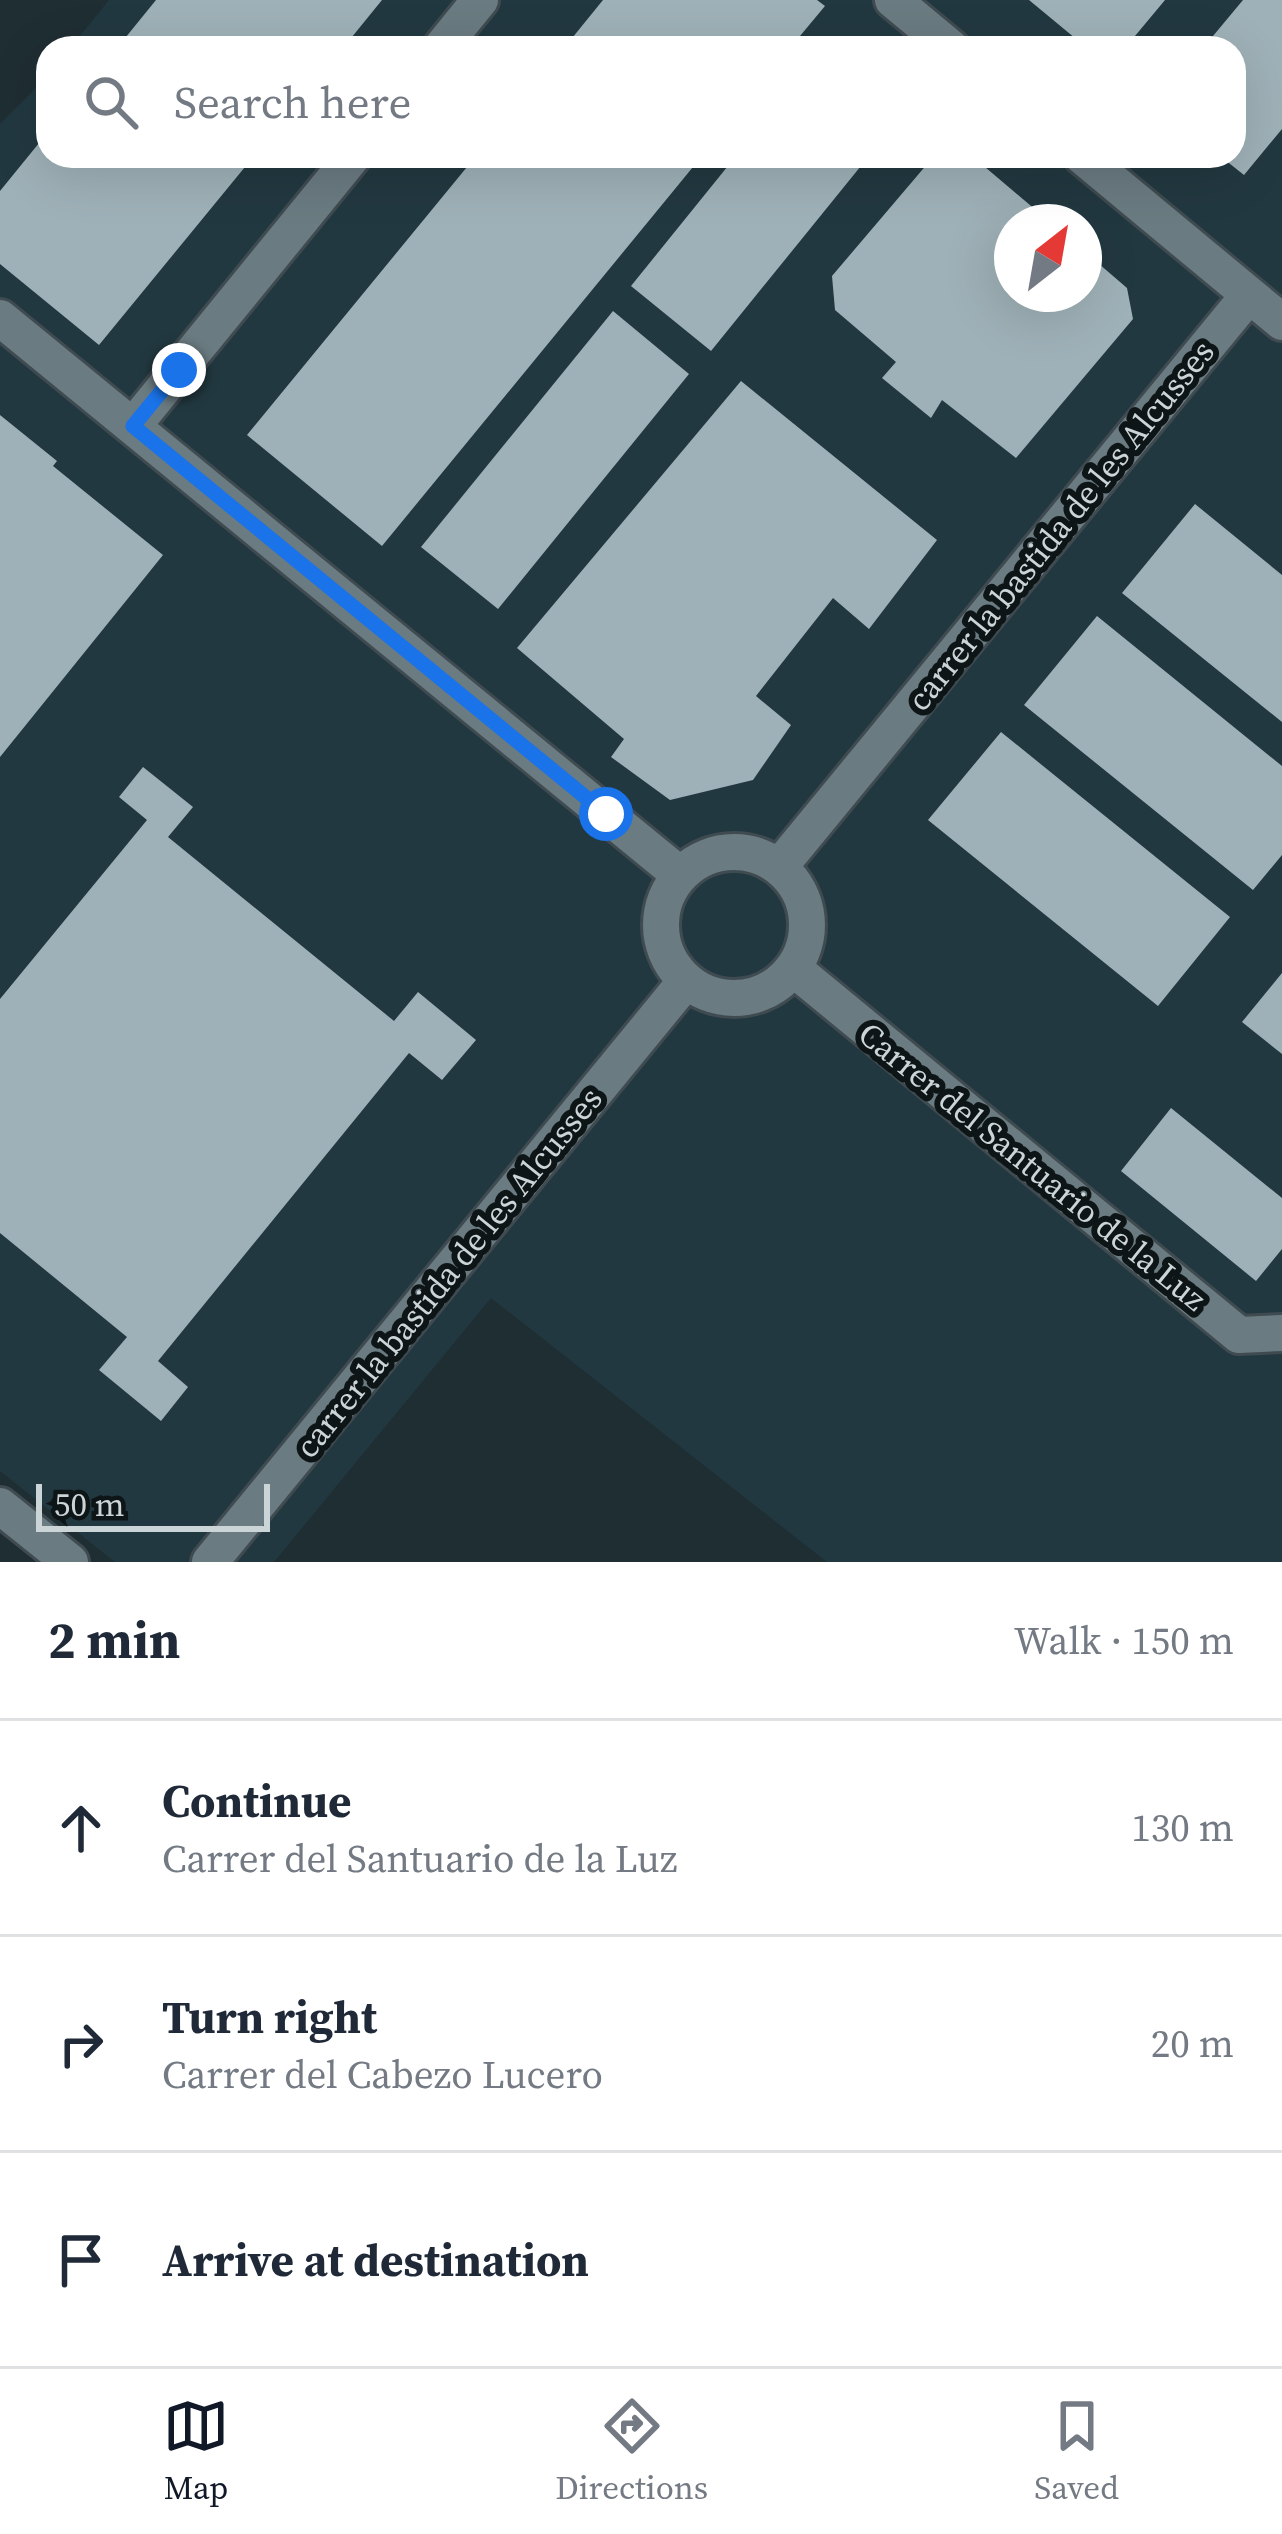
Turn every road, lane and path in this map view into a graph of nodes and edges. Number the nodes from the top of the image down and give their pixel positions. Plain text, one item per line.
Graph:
1 (480, 0) edge
2 (893, 0) edge
3 (451, 36) edge
4 (936, 36) edge
5 (343, 168) edge
6 (1096, 168) edge
7 (1249, 295) junction
8 (0, 318) edge
9 (1282, 322) edge
10 (133, 426) junction
11 (780, 866) junction
12 (679, 874) junction
13 (794, 969) junction
14 (686, 981) junction
15 (1282, 1333) edge
16 (0, 1506) edge
17 (70, 1562) edge
18 (210, 1562) edge

1 - 3 street
2 - 4 street
5 - 10 street
6 - 7 street
7 - 9 street
7 - 11 street, carrer la bastida de les Alcusses
8 - 10 street
10 - 12 street
11 - 12 street
11 - 13 street
12 - 14 street
13 - 14 street
13 - 15 street, Carrer del Santuario de la Luz
14 - 18 street, carrer la bastida de les Alcusses
16 - 17 street

